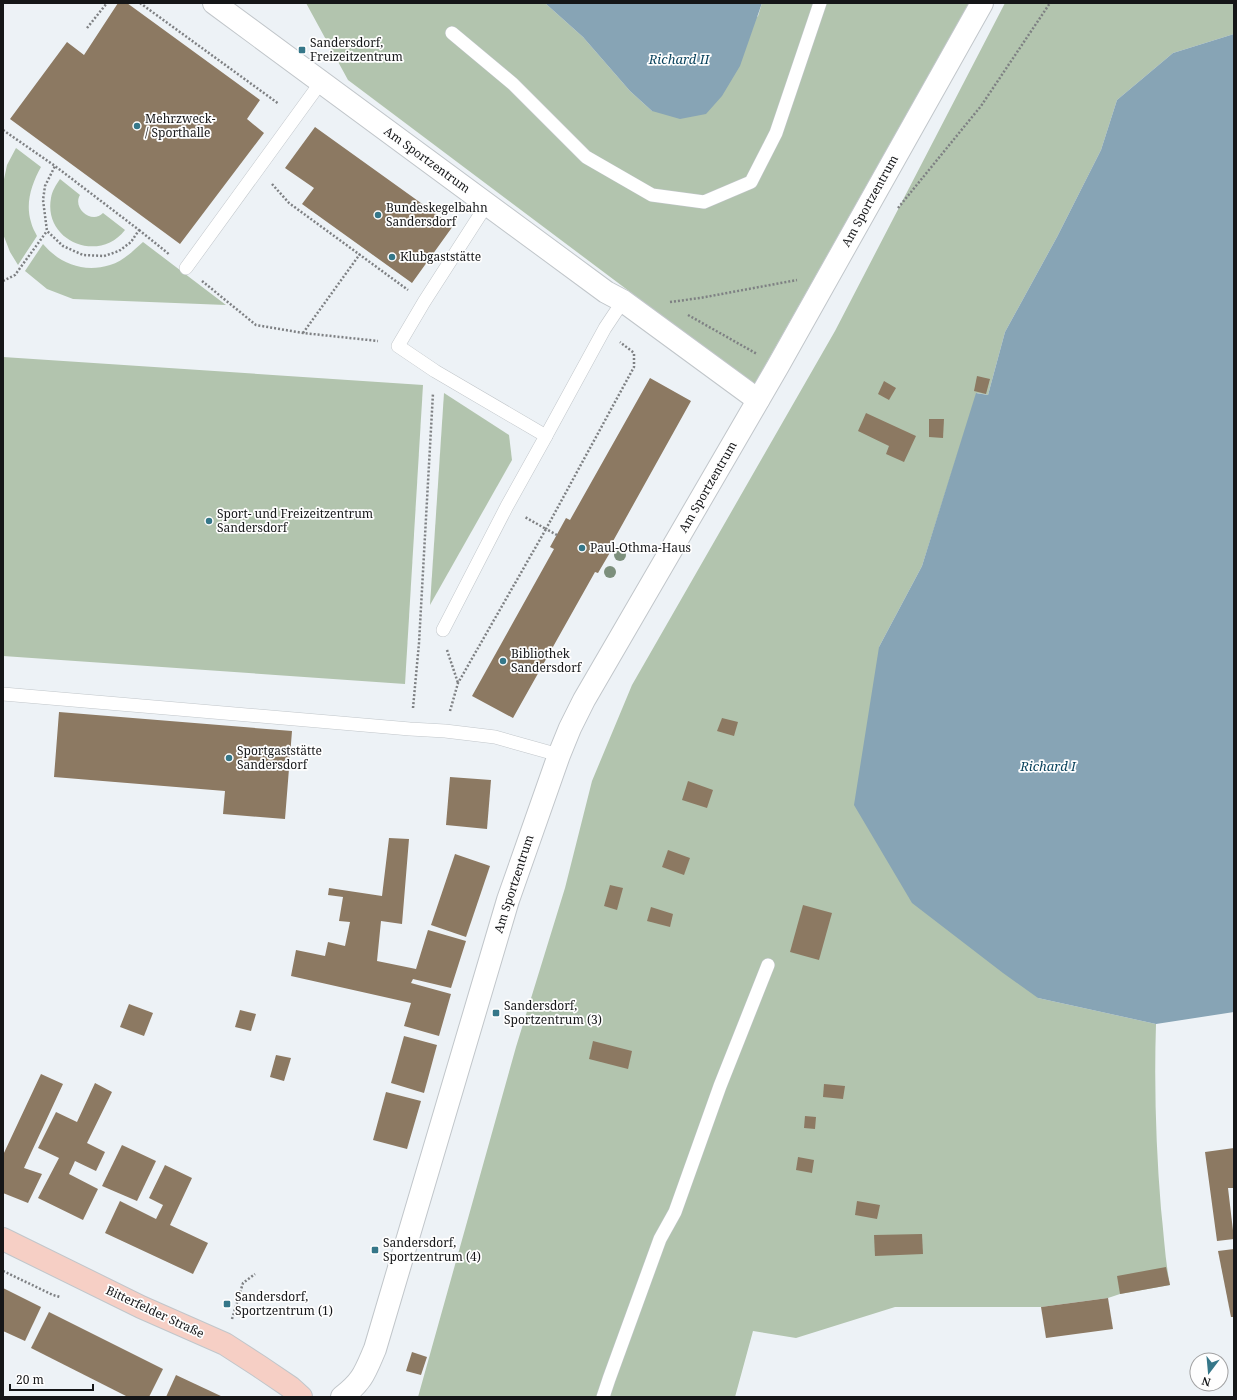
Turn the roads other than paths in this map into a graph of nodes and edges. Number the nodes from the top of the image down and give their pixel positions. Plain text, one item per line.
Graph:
1 (214, 3) edge
2 (820, 3) edge
3 (982, 3) edge
4 (452, 33) dead end
5 (321, 82) junction
6 (487, 204) junction
7 (186, 268) road end
8 (623, 301) junction
9 (758, 400) junction
10 (546, 436) junction
11 (443, 630) road end
12 (3, 694) edge
13 (558, 755) junction
14 (768, 965) dead end
15 (3, 1239) edge
16 (355, 1394) edge
17 (301, 1397) edge
18 (603, 1397) edge

1 - 5 street, Am Sportzentrum
2 - 4 lane
3 - 9 street, Am Sportzentrum
5 - 6 street, Am Sportzentrum
5 - 7 lane
6 - 8 street, Am Sportzentrum
6 - 10 lane
8 - 9 street, Am Sportzentrum
8 - 10 lane
9 - 13 street, Am Sportzentrum
10 - 11 lane
12 - 13 lane
13 - 16 street, Am Sportzentrum
14 - 18 lane
15 - 17 street, Bitterfelder Straße

